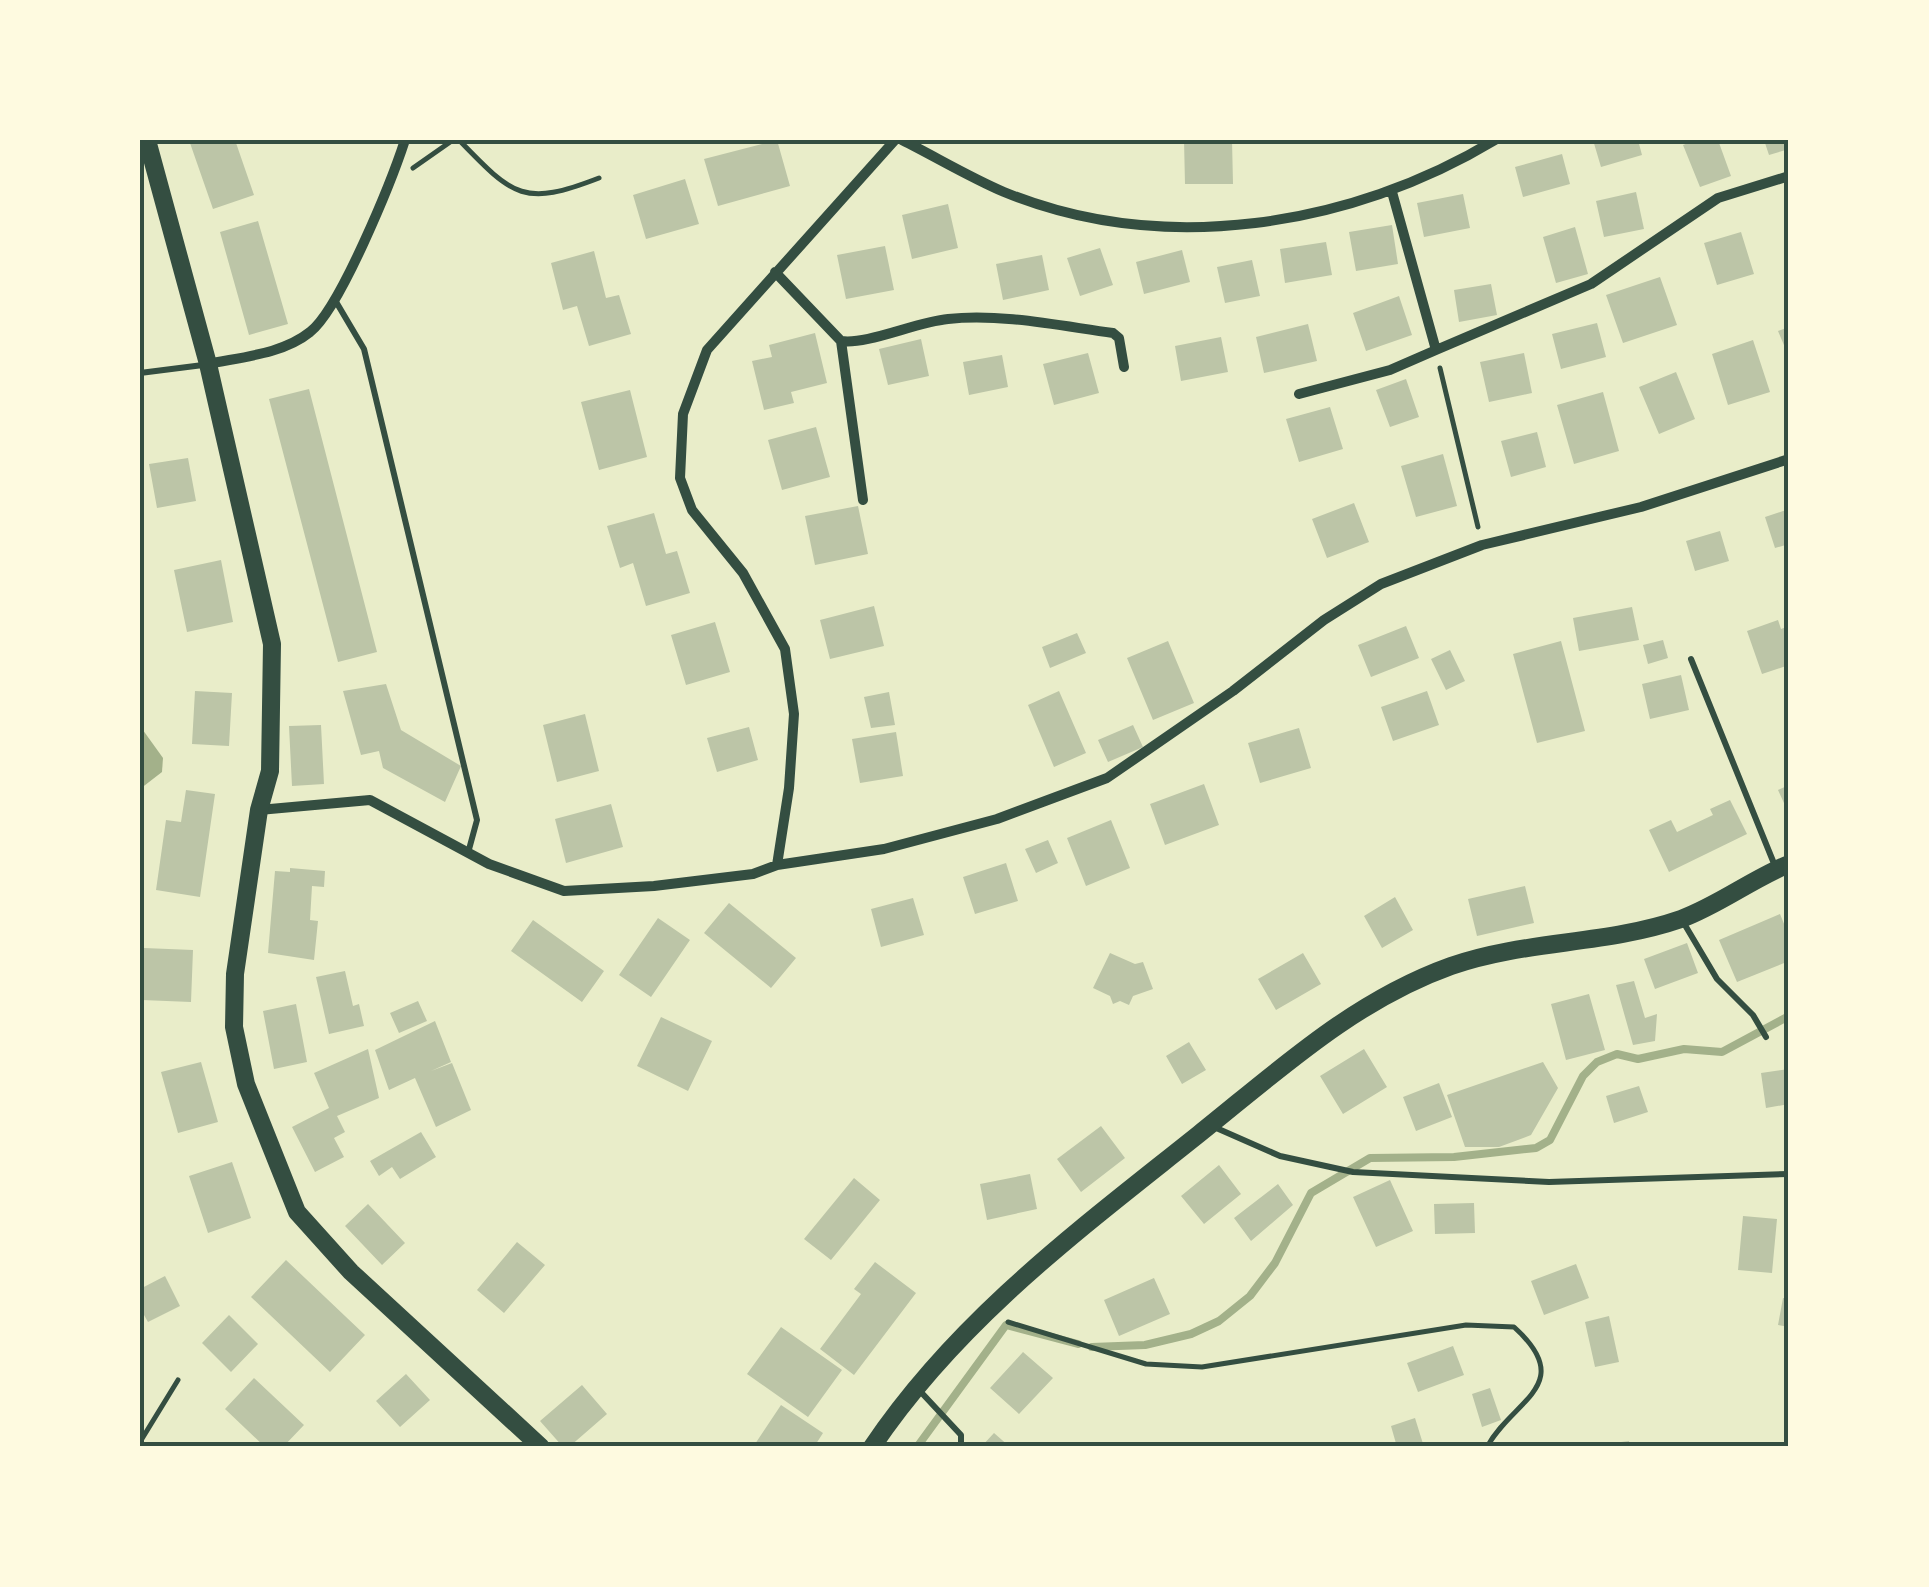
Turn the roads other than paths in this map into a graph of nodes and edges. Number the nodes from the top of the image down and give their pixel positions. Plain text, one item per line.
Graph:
1 (146, 140) edge
2 (404, 140) edge
3 (899, 140) edge
4 (1495, 140) edge
5 (1789, 176) edge
6 (1392, 192) junction
7 (774, 272) junction
8 (334, 300) junction
9 (841, 341) junction
10 (1436, 350) junction
11 (208, 364) junction
12 (1124, 367) dead end
13 (140, 373) edge
14 (1299, 394) dead end
15 (1789, 460) edge
16 (863, 500) dead end
17 (1691, 659) dead end
18 (259, 810) junction
19 (468, 854) junction
20 (777, 865) junction
21 (1783, 867) edge
22 (1681, 918) junction
23 (1766, 1037) dead end
24 (1210, 1125) junction
25 (1789, 1174) edge
26 (922, 1394) junction
27 (541, 1447) edge
28 (872, 1447) edge
29 (962, 1447) edge

1 - 11 street
2 - 8 street
3 - 6 street
3 - 7 street
4 - 6 street
5 - 10 street
6 - 10 street
7 - 9 street
7 - 20 street
8 - 11 street
8 - 19 lane
9 - 12 street
9 - 16 street
10 - 14 street
11 - 13 lane
11 - 18 street
15 - 20 street
17 - 21 lane
18 - 19 street
18 - 27 street
19 - 20 street
21 - 22 street
22 - 23 lane
22 - 24 street
24 - 25 lane
24 - 26 street
26 - 28 street
26 - 29 lane

